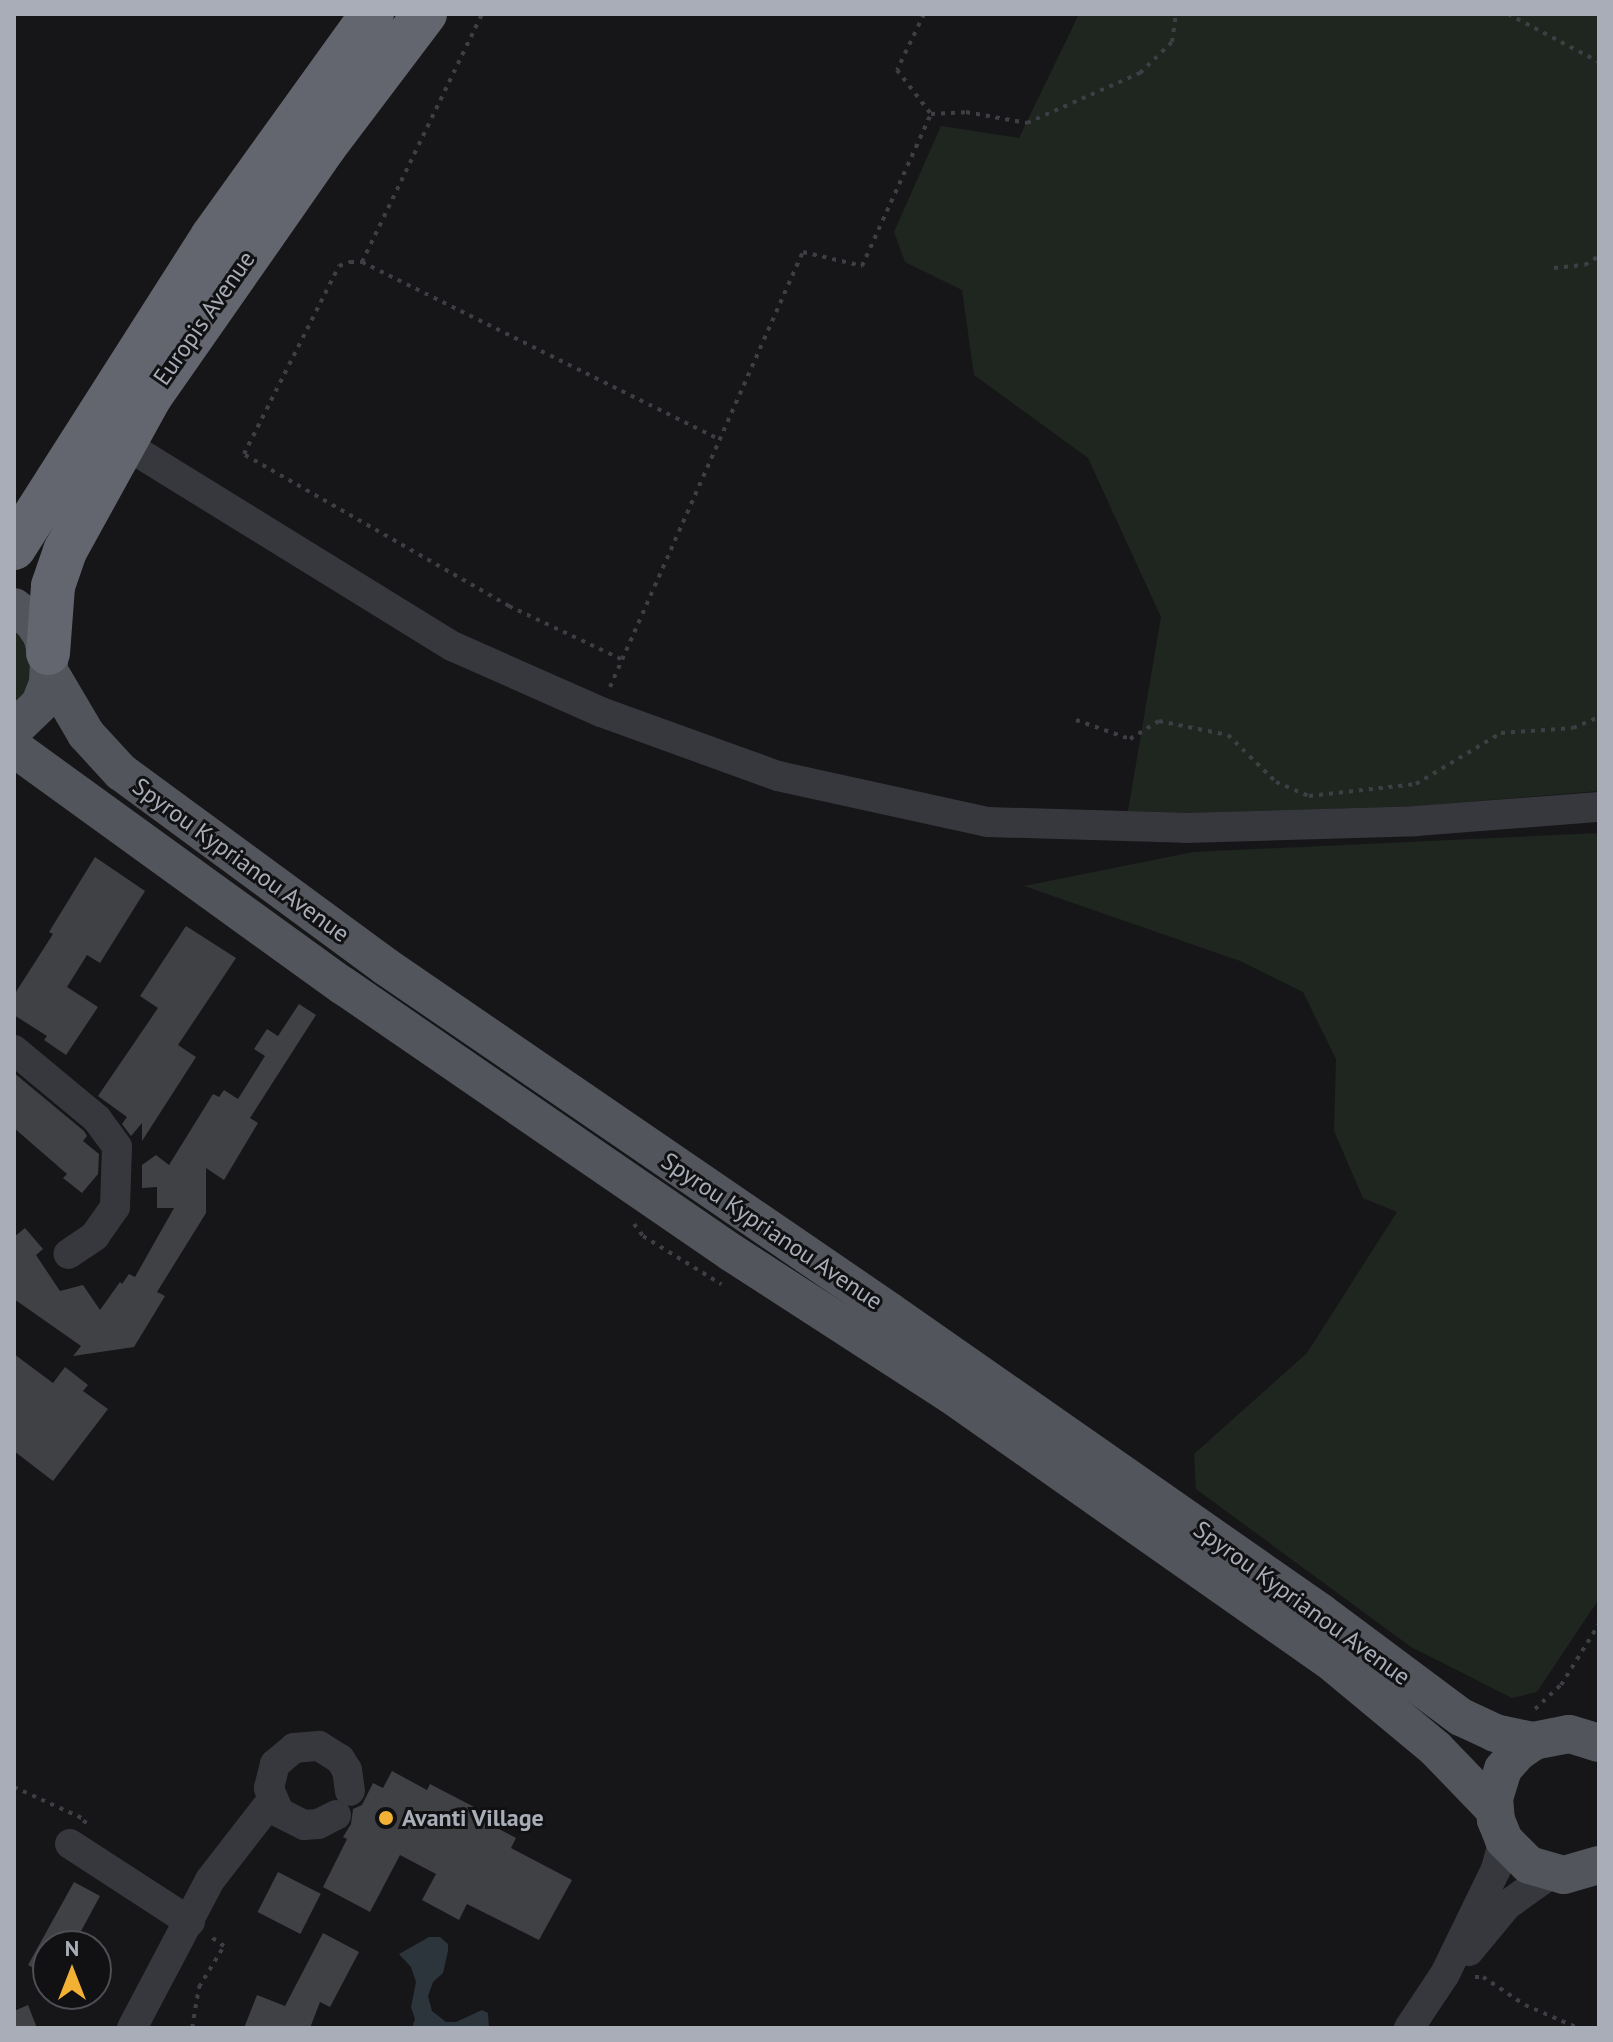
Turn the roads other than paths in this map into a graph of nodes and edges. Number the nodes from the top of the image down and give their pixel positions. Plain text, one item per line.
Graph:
1 (372, 14) edge
2 (425, 14) edge
3 (123, 443) junction
4 (14, 548) edge
5 (14, 607) edge
6 (49, 662) junction
7 (14, 729) edge
8 (14, 748) edge
9 (1599, 807) edge
10 (14, 1050) edge
11 (68, 1254) dead end
12 (1532, 1726) junction
13 (1599, 1743) edge
14 (272, 1800) junction
15 (1499, 1824) junction
16 (70, 1844) road end
17 (1598, 1867) edge
18 (1552, 1873) junction
19 (190, 1922) junction
20 (1445, 1974) junction
21 (132, 2028) edge
22 (1409, 2028) edge

1 - 4 highway, Europis Avenue
2 - 3 highway, Europis Avenue
3 - 6 highway, Europis Avenue
3 - 9 street
5 - 6 main road, Spyrou Kyprianou Avenue
6 - 7 main road
6 - 12 main road, Spyrou Kyprianou Avenue
8 - 15 main road, Spyrou Kyprianou Avenue
10 - 11 street
12 - 13 main road
12 - 15 main road
14 - 14 street
14 - 19 street
15 - 18 main road, Spyrou Kyprianou Avenue
15 - 20 street
16 - 19 street
17 - 18 main road
18 - 20 street
19 - 21 street
20 - 22 street

